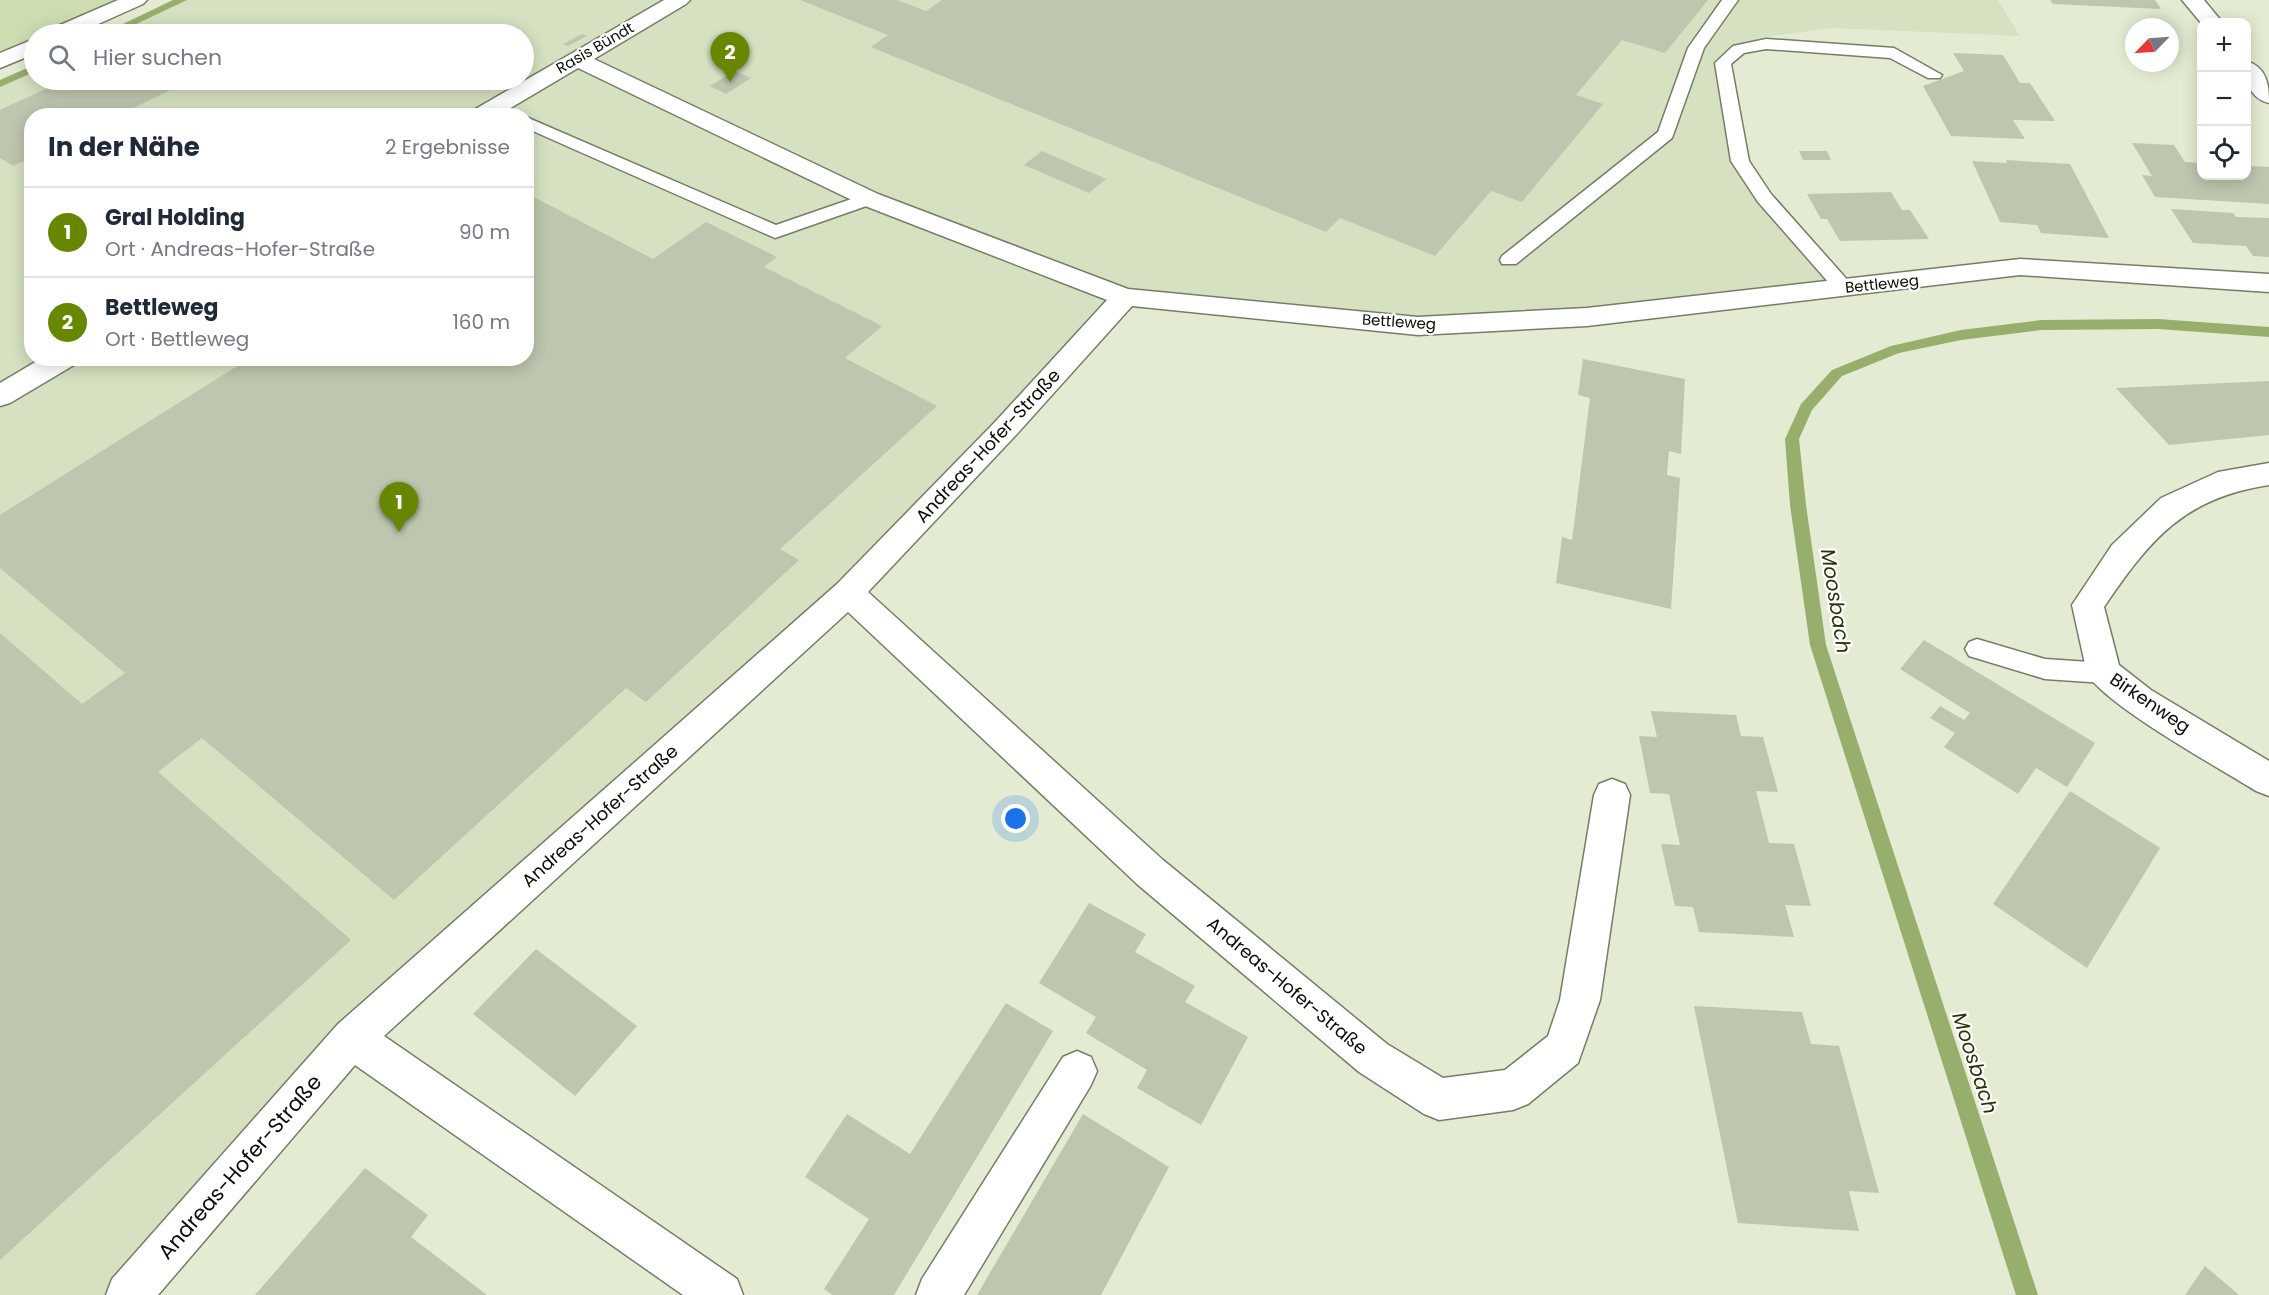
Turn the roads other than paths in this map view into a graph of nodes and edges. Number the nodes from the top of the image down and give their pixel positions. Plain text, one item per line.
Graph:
1 (136, 0) edge
2 (679, 0) edge
3 (1730, 0) edge
4 (2193, 0) edge
5 (2208, 18) edge
6 (82, 24) edge
7 (24, 50) edge
8 (575, 59) junction
9 (0, 61) edge
10 (2250, 72) edge
11 (1934, 75) dead end
12 (534, 87) edge
13 (529, 90) edge
14 (2269, 96) edge
15 (502, 108) edge
16 (534, 126) edge
17 (869, 199) junction
18 (1509, 260) dead end
19 (2269, 284) edge
20 (1844, 288) junction
21 (1125, 297) junction
22 (51, 366) edge
23 (0, 396) edge
24 (2269, 474) edge
25 (848, 593) junction
26 (1977, 649) dead end
27 (2104, 673) junction
28 (2269, 780) edge
29 (1612, 795) dead end
30 (352, 1038) junction
31 (1077, 1071) dead end
32 (128, 1295) edge
33 (721, 1295) edge
34 (938, 1295) edge

1 - 6 street
2 - 8 street, Rasis Bündt
3 - 18 lane
4 - 5 street
7 - 9 street
8 - 12 street, Rasis Bündt
8 - 17 street, Bettleweg
10 - 14 street
11 - 20 lane
13 - 15 street, Rasis Bündt
16 - 17 lane
17 - 21 street, Bettleweg
19 - 20 street, Bettleweg
20 - 21 street, Bettleweg
21 - 25 street, Andreas-Hofer-Straße
22 - 23 street
24 - 27 street, Birkenweg
25 - 29 street, Andreas-Hofer-Straße
25 - 30 street, Andreas-Hofer-Straße
26 - 27 lane
27 - 28 street, Birkenweg
30 - 32 street, Andreas-Hofer-Straße
30 - 33 street
31 - 34 street

